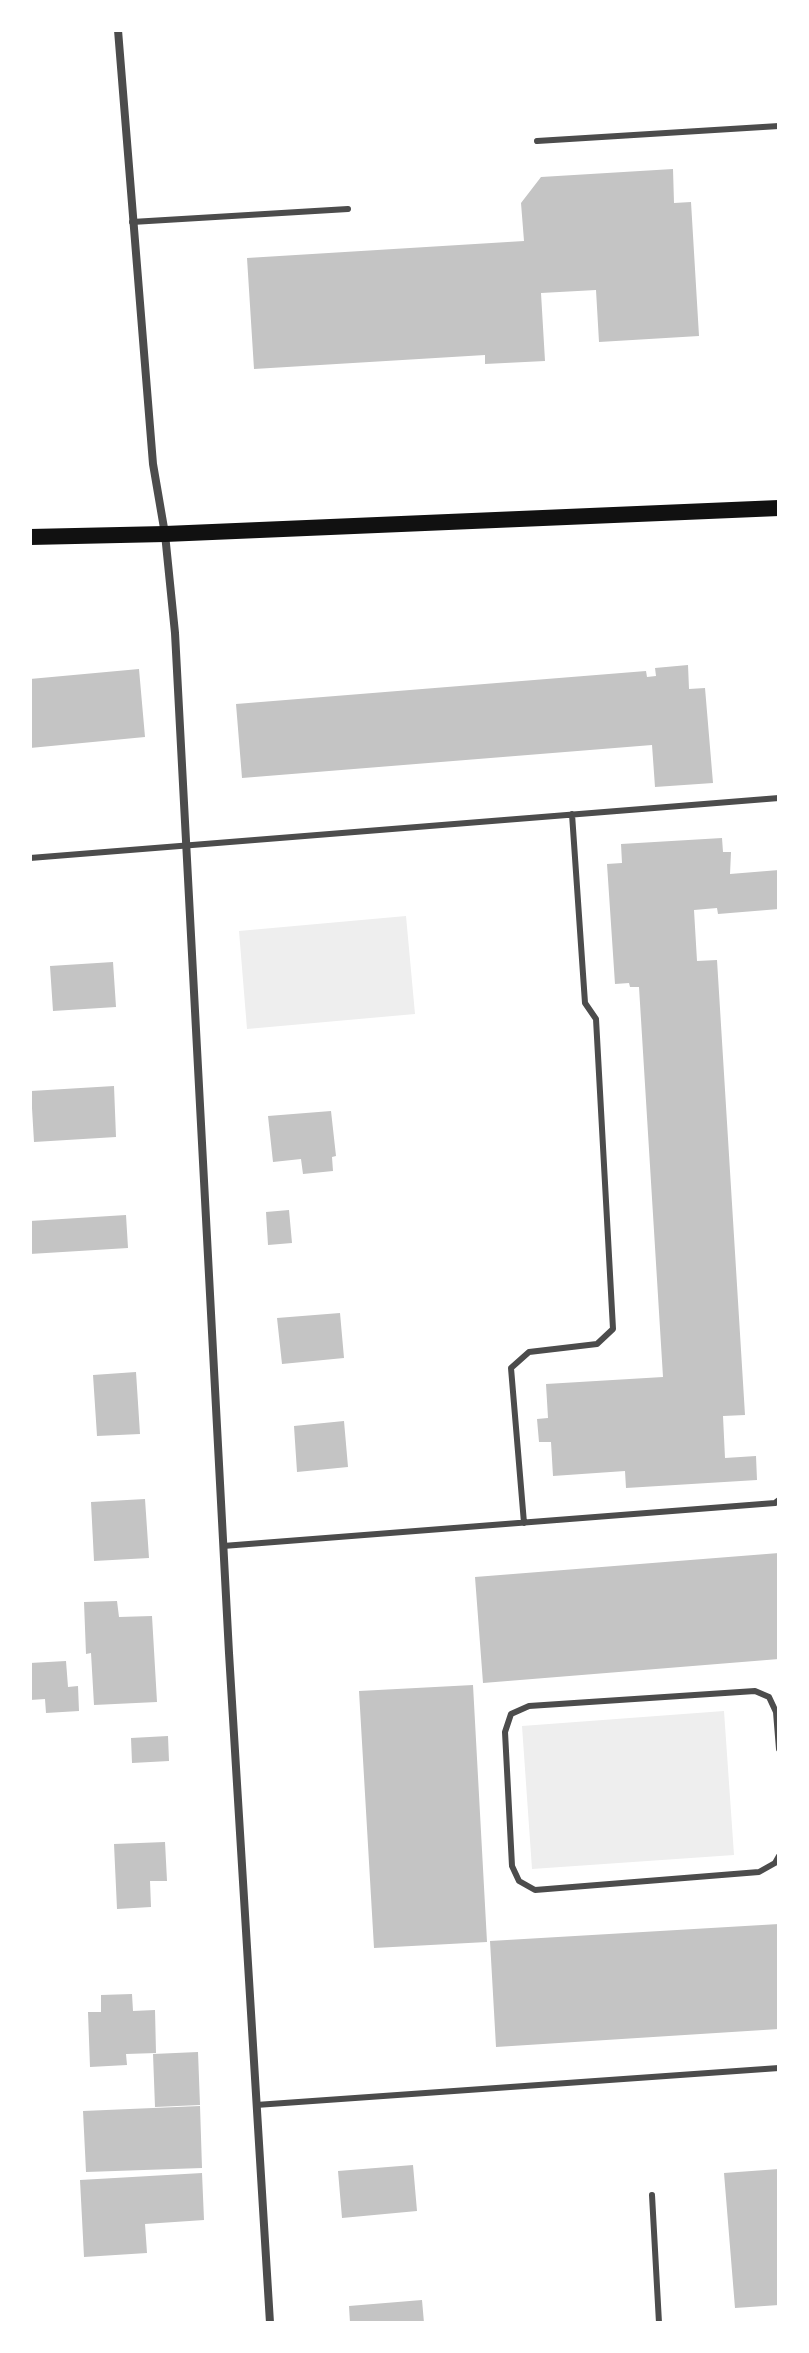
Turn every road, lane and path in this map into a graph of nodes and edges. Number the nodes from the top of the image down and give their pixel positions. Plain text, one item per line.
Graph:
1 (118, 30) edge
2 (779, 126) edge
3 (537, 141) dead end
4 (348, 209) dead end
5 (132, 222) junction
6 (779, 508) edge
7 (165, 534) junction
8 (30, 537) edge
9 (779, 798) edge
10 (572, 814) junction
11 (186, 846) junction
12 (30, 858) edge
13 (779, 1500) edge
14 (524, 1523) junction
15 (223, 1546) junction
16 (779, 1749) edge
17 (779, 1856) edge
18 (779, 2068) edge
19 (255, 2105) junction
20 (652, 2195) dead end
21 (270, 2323) edge
22 (659, 2323) edge

1 - 5 street
2 - 3 lane
4 - 5 lane
5 - 7 street
6 - 7 main road
7 - 8 main road
7 - 11 street
9 - 10 lane
10 - 11 lane
10 - 14 lane
11 - 12 lane
11 - 15 street
13 - 14 lane
14 - 15 lane
15 - 19 street
16 - 17 lane
18 - 19 lane
19 - 21 street
20 - 22 lane

